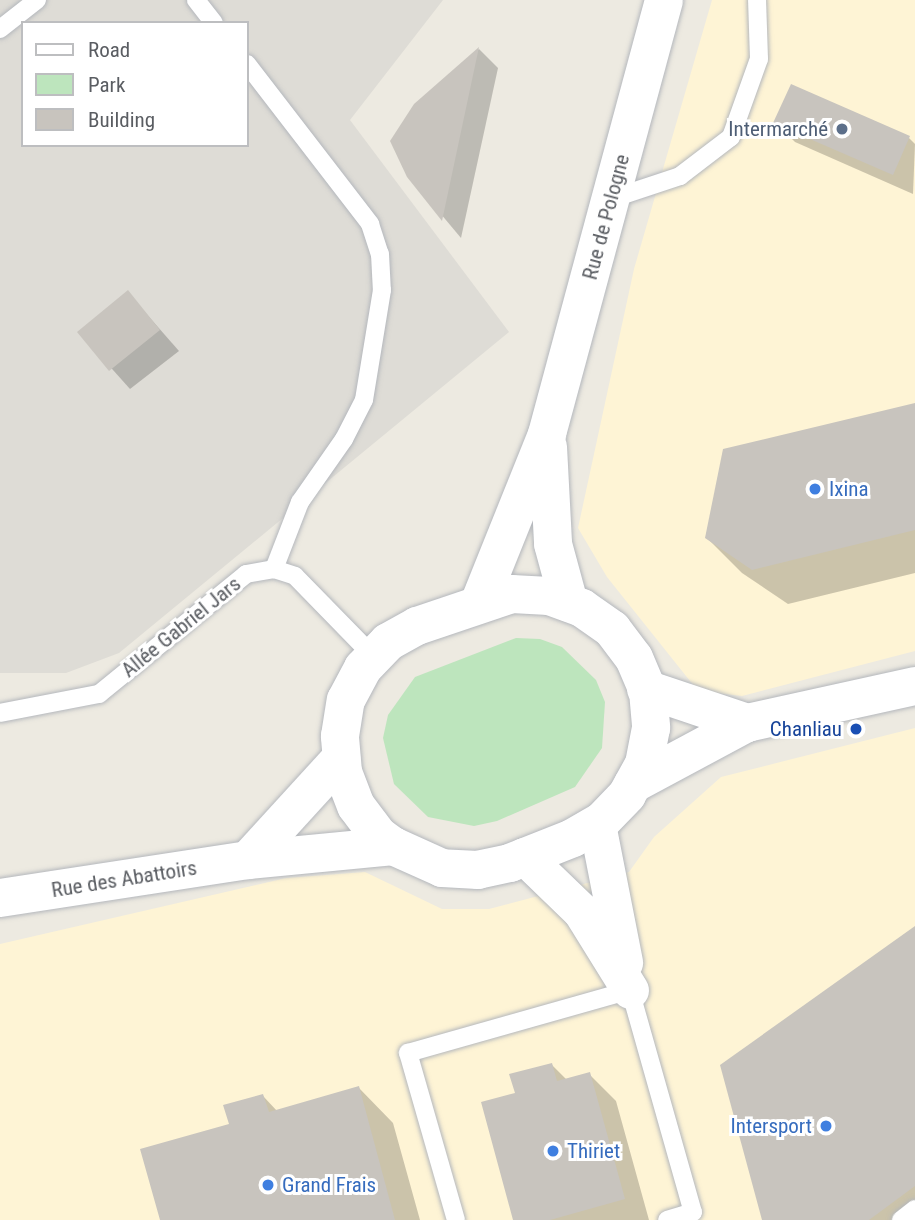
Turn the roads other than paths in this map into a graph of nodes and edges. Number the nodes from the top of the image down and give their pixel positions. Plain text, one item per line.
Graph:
1 (37, 0) edge
2 (196, 0) edge
3 (664, 0) edge
4 (757, 0) edge
5 (212, 21) edge
6 (0, 29) edge
7 (248, 65) edge
8 (611, 199) junction
9 (547, 434) junction
10 (274, 569) junction
11 (481, 601) junction
12 (569, 603) junction
13 (374, 657) junction
14 (915, 686) edge
15 (646, 688) junction
16 (0, 713) edge
17 (747, 723) junction
18 (341, 758) junction
19 (633, 784) junction
20 (597, 824) junction
21 (393, 846) junction
22 (524, 856) junction
23 (248, 860) junction
24 (0, 898) edge
25 (630, 990) junction
26 (915, 1209) edge
27 (456, 1220) edge
28 (667, 1220) edge
29 (901, 1220) edge

1 - 6 lane
2 - 5 lane
3 - 8 main road, Rue de Pologne
4 - 8 lane
7 - 10 lane
8 - 9 main road, Rue de Pologne
9 - 11 main road, Rue de Pologne
9 - 12 main road, Rue de Pologne
10 - 13 lane
10 - 16 lane, Allée Gabriel Jars
11 - 12 main road
11 - 13 main road
12 - 15 main road
13 - 18 main road
14 - 17 main road
15 - 17 main road
15 - 19 main road
17 - 19 main road
18 - 21 main road
18 - 23 main road
19 - 20 main road
20 - 22 main road
20 - 25 street
21 - 22 main road
21 - 23 main road, Rue des Abattoirs
22 - 25 street
23 - 24 main road, Rue des Abattoirs
25 - 27 lane
25 - 28 lane
26 - 29 lane

